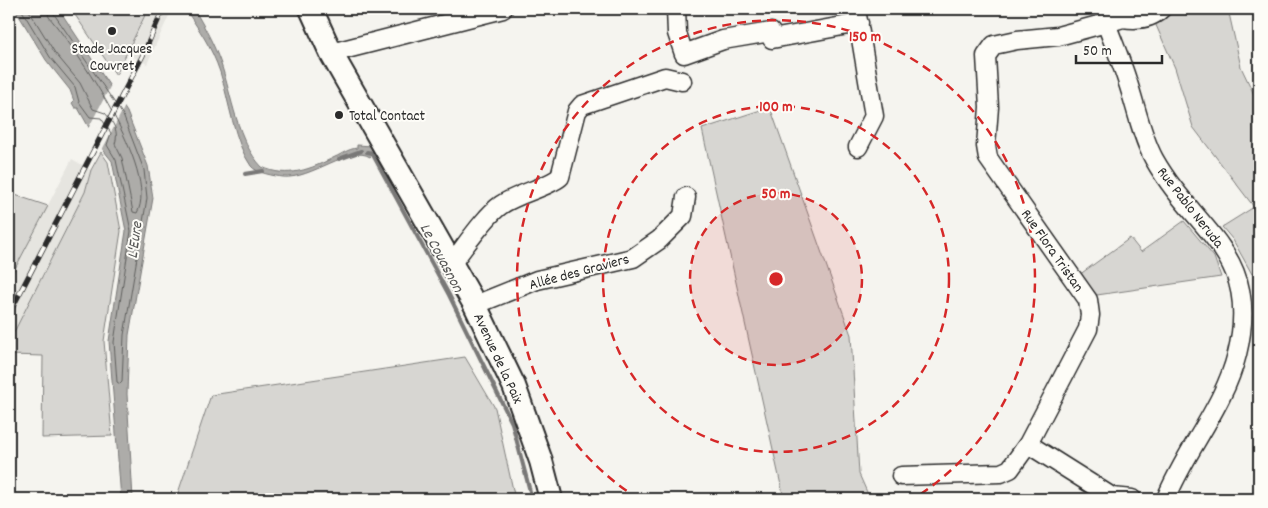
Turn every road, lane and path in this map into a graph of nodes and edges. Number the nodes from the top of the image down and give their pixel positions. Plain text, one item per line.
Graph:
1 (311, 9) edge
2 (503, 9) edge
3 (676, 9) edge
4 (1162, 9) edge
5 (857, 16) edge
6 (1119, 17) edge
7 (331, 53) junction
8 (682, 82) dead end
9 (858, 147) dead end
10 (686, 197) dead end
11 (451, 264) junction
12 (475, 305) junction
13 (1028, 444) junction
14 (901, 476) dead end
15 (551, 499) edge
16 (1132, 499) edge
17 (1166, 499) edge

1 - 7 main road, Avenue de la Paix
2 - 7 street
3 - 5 street
4 - 6 street, Rue Flora Tristan
5 - 9 street
6 - 13 street, Rue Flora Tristan
6 - 17 street, Rue Pablo Neruda
7 - 11 main road, Avenue de la Paix
8 - 11 street
10 - 12 street, Allée des Graviers
11 - 12 main road, Avenue de la Paix
12 - 15 main road, Avenue de la Paix
13 - 14 street, Rue Flora Tristan
13 - 16 street

